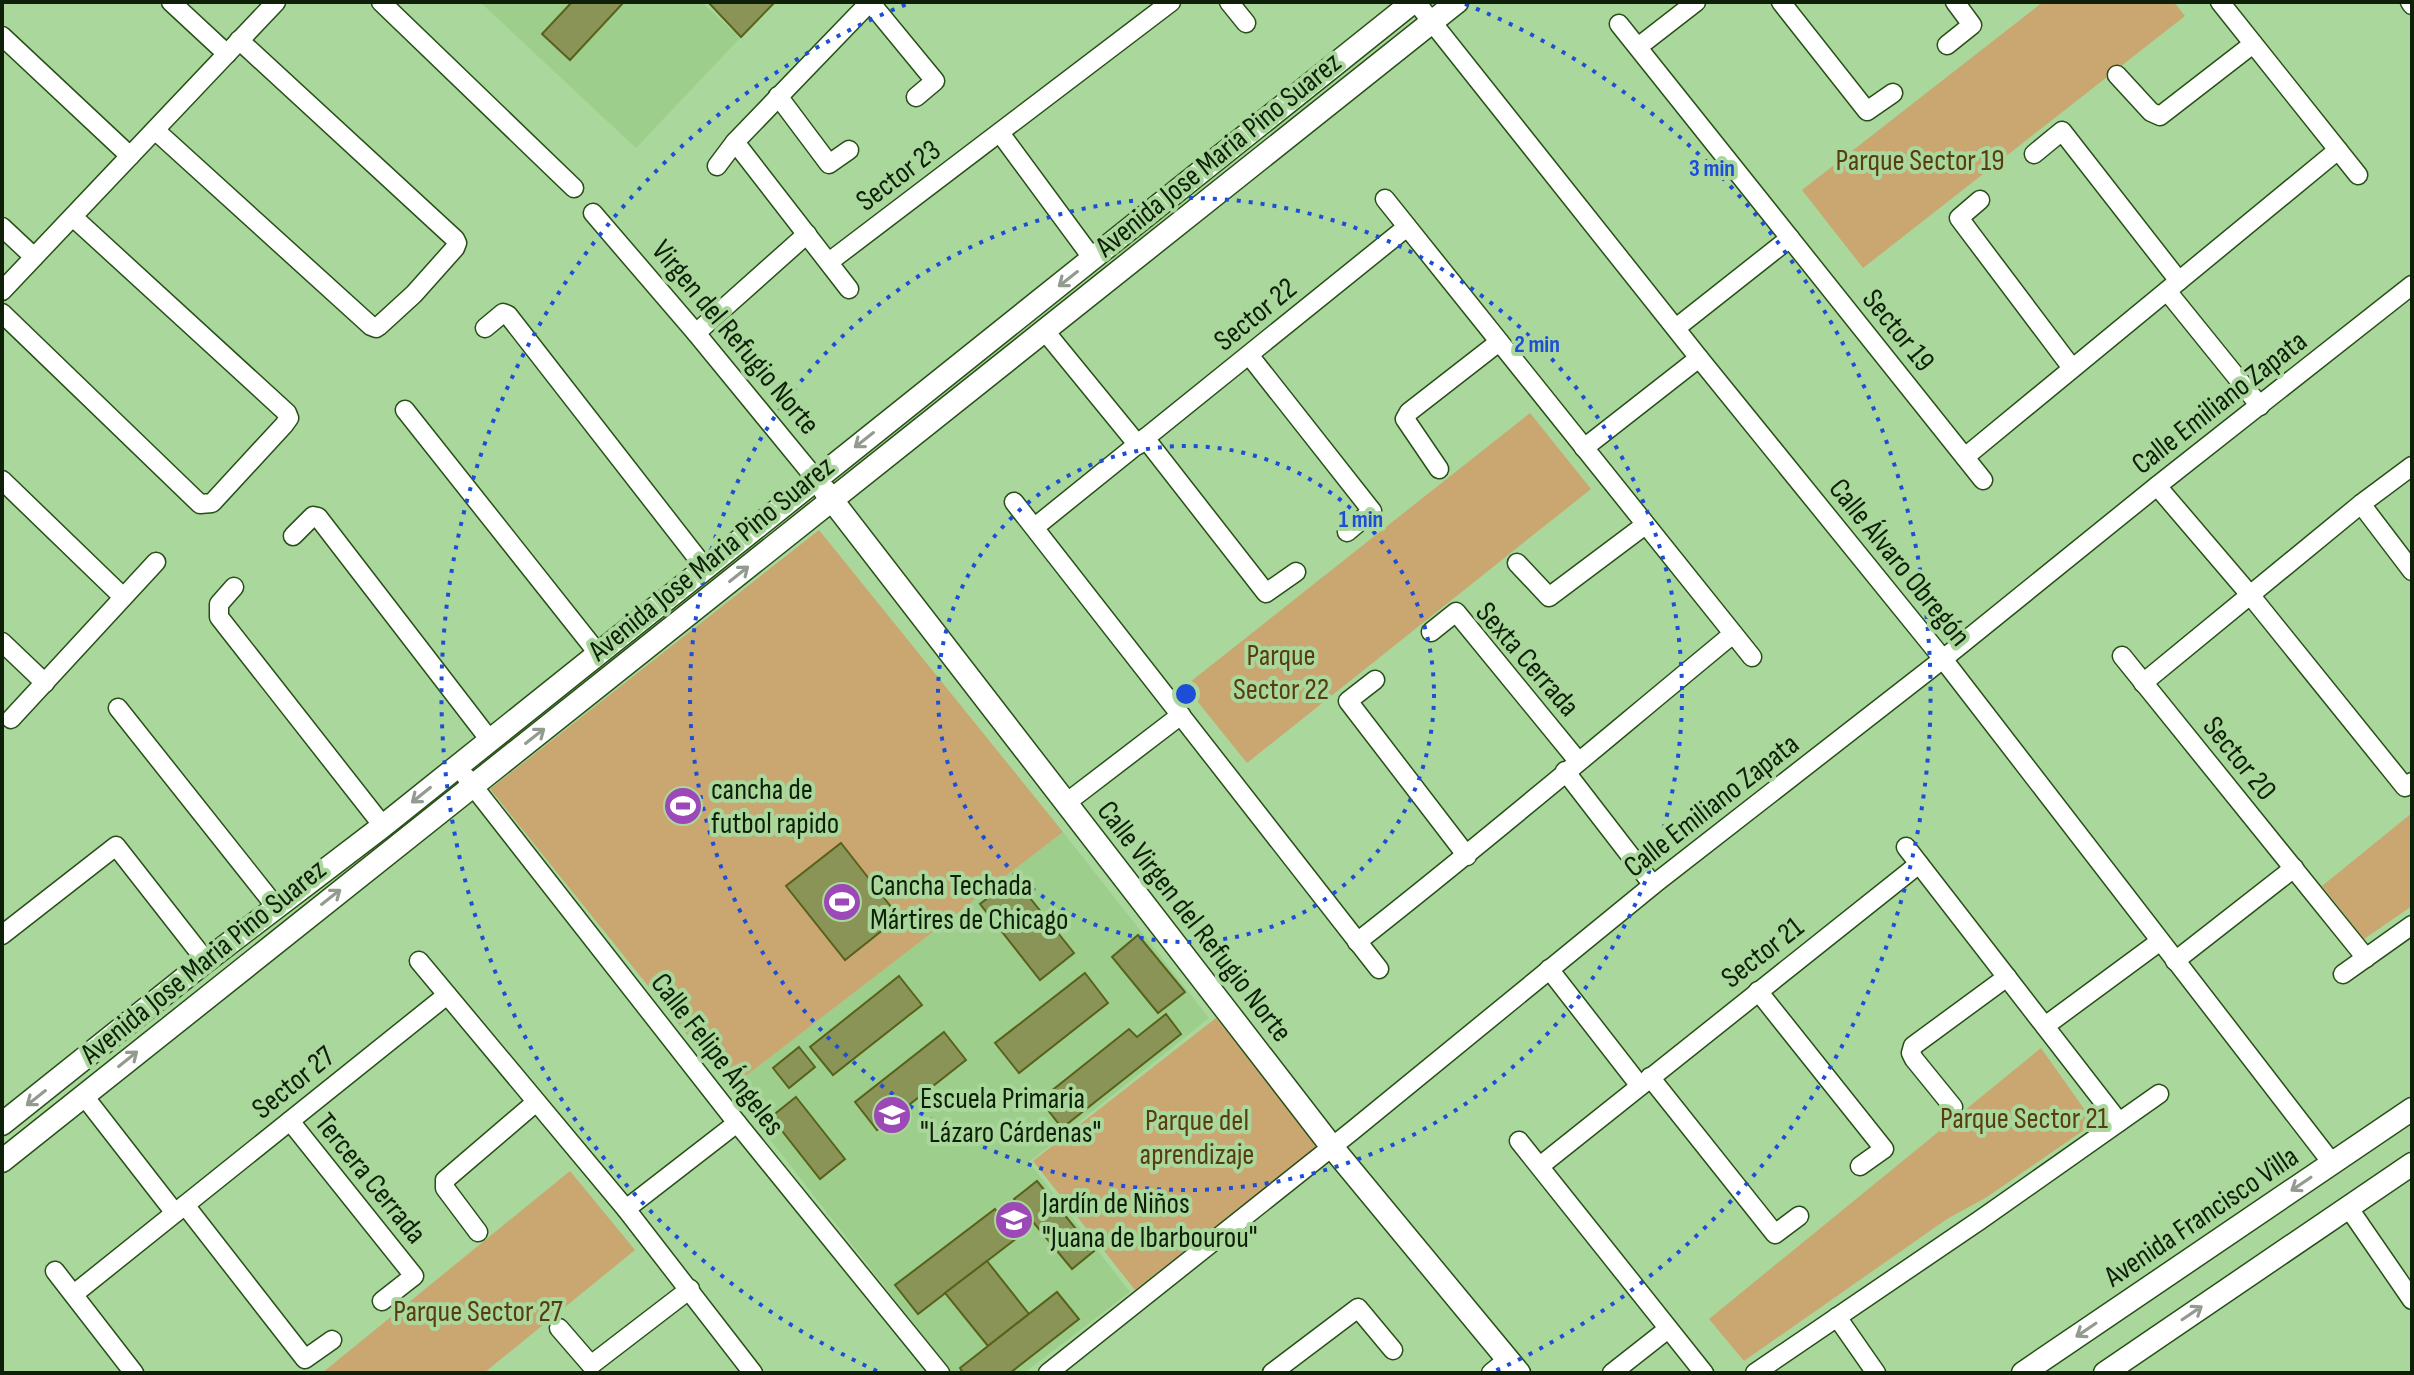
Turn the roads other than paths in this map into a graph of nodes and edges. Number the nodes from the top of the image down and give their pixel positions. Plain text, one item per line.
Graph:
1 (171, 2) edge
2 (276, 2) edge
3 (381, 2) edge
4 (870, 2) edge
5 (1171, 2) edge
6 (1229, 2) edge
7 (1414, 2) edge
8 (1457, 2) edge
9 (1696, 2) edge
10 (1781, 2) edge
11 (1955, 2) edge
12 (2220, 2) edge
13 (1432, 22) junction
14 (1246, 23) dead end
15 (1619, 24) dead end
16 (2, 36) edge
17 (2253, 44) junction
18 (1947, 45) dead end
19 (233, 47) junction
20 (1638, 47) junction
21 (2117, 75) dead end
22 (1893, 93) dead end
23 (778, 96) junction
24 (916, 97) dead end
25 (155, 130) junction
26 (1000, 133) junction
27 (735, 142) junction
28 (849, 150) dead end
29 (2338, 150) junction
30 (2034, 154) dead end
31 (130, 156) junction
32 (717, 166) dead end
33 (2358, 175) dead end
34 (574, 188) dead end
35 (1385, 199) dead end
36 (1980, 200) dead end
37 (593, 213) dead end
38 (73, 217) junction
39 (2, 227) edge
40 (1407, 227) junction
41 (807, 234) junction
42 (1790, 238) junction
43 (34, 257) junction
44 (1093, 259) junction
45 (829, 262) junction
46 (2412, 285) edge
47 (2173, 286) junction
48 (849, 289) dead end
49 (2, 291) edge
50 (2, 313) edge
51 (485, 328) dead end
52 (1676, 328) junction
53 (1044, 330) junction
54 (696, 333) junction
55 (1499, 342) junction
56 (1249, 355) junction
57 (1699, 358) junction
58 (2072, 368) junction
59 (2260, 406) junction
60 (405, 410) dead end
61 (1142, 442) junction
62 (1584, 448) junction
63 (1965, 457) junction
64 (2412, 466) edge
65 (1439, 469) dead end
66 (815, 478) junction
67 (2, 480) edge
68 (1983, 480) dead end
69 (2157, 486) junction
70 (832, 500) junction
71 (1014, 502) dead end
72 (2361, 504) junction
73 (1645, 525) junction
74 (1035, 527) junction
75 (1347, 532) dead end
76 (293, 536) dead end
77 (156, 562) dead end
78 (1517, 563) dead end
79 (705, 568) junction
80 (2412, 571) edge
81 (1296, 572) dead end
82 (234, 587) dead end
83 (2251, 596) junction
84 (123, 597) junction
85 (1431, 632) dead end
86 (1733, 634) junction
87 (2, 642) edge
88 (597, 652) junction
89 (2122, 656) dead end
90 (1752, 657) dead end
91 (1943, 659) junction
92 (1375, 680) dead end
93 (45, 683) junction
94 (2143, 683) junction
95 (118, 708) dead end
96 (1181, 715) junction
97 (11, 719) dead end
98 (489, 739) junction
99 (457, 766) junction
100 (1572, 766) junction
101 (2412, 782) edge
102 (473, 785) junction
103 (1066, 803) junction
104 (383, 826) junction
105 (1906, 847) dead end
106 (1467, 856) junction
107 (1919, 864) junction
108 (2294, 868) junction
109 (1653, 885) junction
110 (276, 907) junction
111 (2412, 925) edge
112 (2, 935) edge
113 (1357, 942) junction
114 (2159, 942) junction
115 (2366, 958) junction
116 (206, 961) junction
117 (419, 961) dead end
118 (2175, 961) junction
119 (1379, 969) dead end
120 (1549, 969) junction
121 (2343, 974) dead end
122 (2007, 977) junction
123 (1758, 991) junction
124 (447, 995) junction
125 (2045, 1026) junction
126 (1645, 1081) junction
127 (2159, 1094) dead end
128 (84, 1096) junction
129 (535, 1103) junction
130 (1953, 1107) dead end
131 (2412, 1109) edge
132 (290, 1121) junction
133 (2119, 1122) junction
134 (737, 1123) junction
135 (2, 1124) edge
136 (1519, 1141) dead end
137 (1332, 1147) junction
138 (2, 1161) edge
139 (2332, 1163) junction
140 (2412, 1164) edge
141 (1540, 1166) junction
142 (1860, 1166) dead end
143 (2348, 1207) junction
144 (180, 1209) junction
145 (626, 1209) junction
146 (1799, 1216) dead end
147 (478, 1232) dead end
148 (55, 1271) dead end
149 (690, 1289) junction
150 (74, 1294) junction
151 (2412, 1300) edge
152 (382, 1301) dead end
153 (1837, 1317) junction
154 (559, 1328) dead end
155 (1668, 1329) junction
156 (332, 1340) dead end
157 (1393, 1350) dead end
158 (1506, 1368) edge
159 (134, 1373) edge
160 (753, 1373) edge
161 (940, 1373) edge
162 (1048, 1373) edge
163 (1272, 1373) edge
164 (1612, 1373) edge
165 (1704, 1373) edge
166 (1755, 1373) edge
167 (1876, 1373) edge
168 (2023, 1373) edge
169 (2105, 1373) edge

1 - 19 street
2 - 19 street
3 - 34 street
4 - 23 street
4 - 24 street
5 - 26 street, Sector 23
6 - 14 street
7 - 13 street, Calle Álvaro Obregón
7 - 44 street, Avenida Jose Maria Pino Suarez
8 - 13 street, Avenida Jose Maria Pino Suarez
9 - 20 street
10 - 22 street
11 - 18 street
12 - 17 street
13 - 52 street, Calle Álvaro Obregón
13 - 53 street, Avenida Jose Maria Pino Suarez
15 - 20 street, Sector 19
16 - 31 street
17 - 21 street
17 - 29 street
19 - 25 street
19 - 25 street
20 - 42 street, Sector 19
23 - 27 street
23 - 28 street
25 - 31 street
26 - 44 street
26 - 45 street, Sector 23
27 - 32 street
27 - 41 street
29 - 33 street
29 - 47 street
30 - 47 street
31 - 38 street
35 - 40 street
36 - 58 street
37 - 54 street, Virgen del Refugio Norte
38 - 43 street
38 - 50 street
39 - 43 street
40 - 55 street
40 - 56 street, Sector 22
41 - 45 street
41 - 54 street
42 - 52 street
42 - 63 street, Sector 19
43 - 49 street
44 -> 66 street, Avenida Jose Maria Pino Suarez
45 - 48 street
46 - 59 street, Calle Emiliano Zapata
47 - 58 street
47 - 59 street
51 - 79 street
52 - 57 street, Calle Álvaro Obregón
53 - 61 street
53 - 70 street, Avenida Jose Maria Pino Suarez
54 - 66 street, Virgen del Refugio Norte
55 - 62 street
55 - 65 street
56 - 61 street, Sector 22
56 - 75 street
57 - 62 street
57 - 91 street, Calle Álvaro Obregón
58 - 63 street
59 - 69 street, Calle Emiliano Zapata
60 - 88 street
61 - 74 street, Sector 22
61 - 81 street
62 - 73 street
63 - 68 street, Sector 19
64 - 72 street
66 - 70 street, Virgen del Refugio Norte
66 - 79 street, Avenida Jose Maria Pino Suarez
67 - 84 street
69 - 83 street
69 - 91 street, Calle Emiliano Zapata
102 -> 70 street, Avenida Jose Maria Pino Suarez
70 - 103 street, Calle Virgen del Refugio Norte
71 - 74 street
72 - 80 street
72 - 83 street
73 - 78 street
73 - 86 street
74 - 96 street
76 - 98 street
77 - 84 street
79 - 88 street, Avenida Jose Maria Pino Suarez
82 - 104 street
83 - 94 street
83 - 101 street
84 - 93 street
85 - 100 street, Sexta Cerrada
86 - 90 street
86 - 100 street
87 - 93 street
88 - 98 street, Avenida Jose Maria Pino Suarez
89 - 94 street, Sector 20
91 - 109 street, Calle Emiliano Zapata
91 - 114 street, Calle Álvaro Obregón
92 - 106 street
93 - 97 street
94 - 108 street, Sector 20
95 - 110 street
96 - 103 street
96 - 113 street
98 - 99 street, Avenida Jose Maria Pino Suarez
99 - 102 street, Calle Felipe Ángeles
99 -> 104 street, Avenida Jose Maria Pino Suarez
100 - 106 street
100 - 109 street
128 -> 102 street, Avenida Jose Maria Pino Suarez
102 - 134 street, Calle Felipe Ángeles
103 - 137 street, Calle Virgen del Refugio Norte
104 - 110 street, Avenida Jose Maria Pino Suarez
105 - 107 street
106 - 113 street
107 - 122 street
107 - 123 street, Sector 21
108 - 115 street, Sector 20
108 - 118 street
109 - 120 street, Calle Emiliano Zapata
110 - 116 street, Avenida Jose Maria Pino Suarez
111 - 115 street
112 - 116 street
113 - 119 street
114 - 118 street, Calle Álvaro Obregón
114 - 125 street
115 - 121 street
116 -> 135 street, Avenida Jose Maria Pino Suarez
117 - 124 street
118 - 139 street, Calle Álvaro Obregón
120 - 126 street
120 - 137 street, Calle Emiliano Zapata
122 - 125 street
122 - 130 street
123 - 126 street, Sector 21
123 - 142 street
124 - 129 street
124 - 132 street, Sector 27
125 - 133 street
126 - 141 street, Sector 21
126 - 146 street
127 - 133 street
128 - 138 street, Avenida Jose Maria Pino Suarez
128 - 144 street
129 - 145 street
129 - 147 street
131 - 139 street, Avenida Francisco Villa
132 - 144 street, Sector 27
132 - 152 street, Tercera Cerrada
133 - 153 street
134 - 145 street
134 - 161 street, Calle Felipe Ángeles
136 - 141 street
137 - 158 street, Calle Virgen del Refugio Norte
137 - 162 street, Calle Emiliano Zapata
139 -> 168 street, Avenida Francisco Villa
140 - 143 street
141 - 155 street
143 - 151 street
169 -> 143 street
144 - 150 street, Sector 27
144 - 156 street
145 - 149 street
148 - 150 street
149 - 154 street
149 - 160 street
150 - 159 street
153 - 166 street
153 - 167 street
155 - 164 street
155 - 165 street
157 - 163 street

